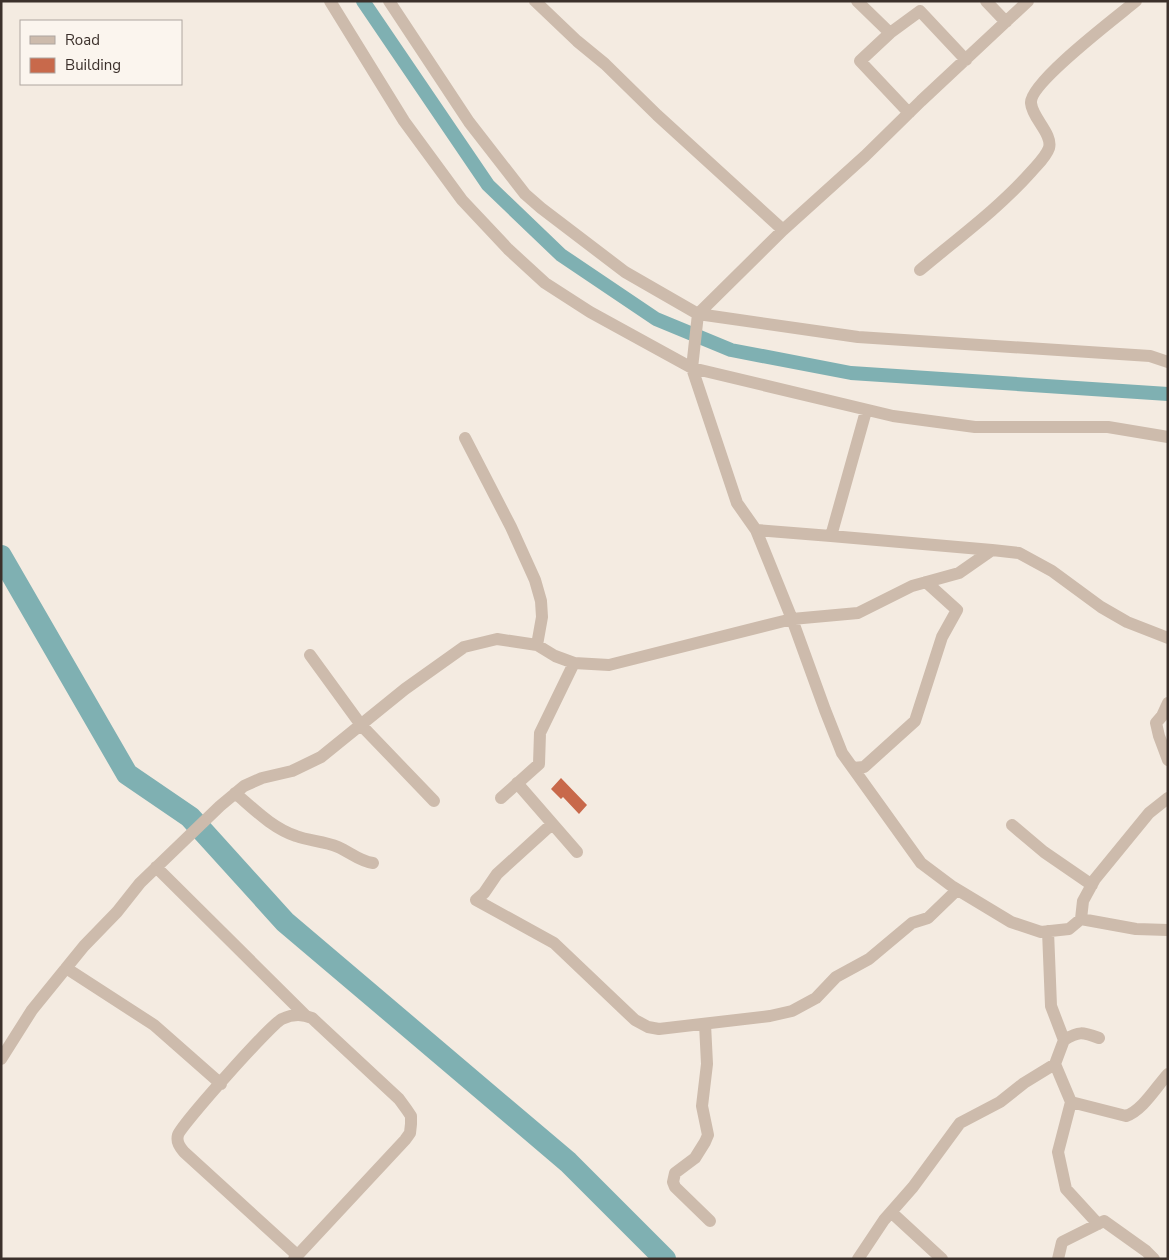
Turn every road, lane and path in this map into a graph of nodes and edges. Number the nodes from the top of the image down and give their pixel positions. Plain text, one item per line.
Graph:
1 (330, 1) edge
2 (389, 1) edge
3 (535, 1) edge
4 (986, 1) edge
5 (1028, 1) edge
6 (1136, 1) edge
7 (861, 3) edge
8 (1006, 22) junction
9 (890, 33) junction
10 (966, 60) junction
11 (909, 113) junction
12 (783, 230) junction
13 (920, 270) dead end
14 (697, 320) junction
15 (1168, 362) edge
16 (692, 368) junction
17 (866, 411) junction
18 (1168, 437) edge
19 (465, 438) dead end
20 (756, 530) junction
21 (831, 536) junction
22 (992, 550) junction
23 (926, 582) junction
24 (792, 619) junction
25 (1168, 638) edge
26 (537, 645) junction
27 (310, 655) dead end
28 (574, 663) junction
29 (1168, 703) edge
30 (358, 727) junction
31 (1168, 760) edge
32 (853, 768) junction
33 (517, 783) junction
34 (235, 793) junction
35 (501, 798) dead end
36 (1168, 798) edge
37 (434, 800) dead end
38 (552, 824) junction
39 (1012, 826) dead end
40 (577, 852) dead end
41 (373, 862) dead end
42 (156, 867) junction
43 (1092, 885) junction
44 (957, 890) junction
45 (1081, 919) junction
46 (1168, 930) edge
47 (1048, 931) junction
48 (66, 968) junction
49 (305, 1015) junction
50 (705, 1024) junction
51 (1098, 1038) dead end
52 (1064, 1040) junction
53 (1, 1059) edge
54 (1055, 1064) junction
55 (1168, 1074) edge
56 (221, 1084) junction
57 (1070, 1102) junction
58 (891, 1212) junction
59 (710, 1220) dead end
60 (1098, 1224) junction
61 (296, 1257) edge
62 (858, 1259) edge
63 (942, 1259) edge
64 (1058, 1259) edge
65 (1154, 1259) edge

1 - 16 street
2 - 14 street
3 - 12 street
4 - 8 street
5 - 8 street
6 - 13 street
7 - 9 street
8 - 10 street
9 - 10 street
9 - 11 street
10 - 11 street
11 - 12 street
12 - 14 street
14 - 15 street
14 - 16 street
16 - 17 street
16 - 20 street
17 - 18 street
17 - 21 street
19 - 26 street
20 - 21 street
20 - 24 street
21 - 22 street
22 - 23 street
22 - 25 street
23 - 24 street
23 - 32 street
24 - 28 street
24 - 32 street
26 - 28 street
26 - 30 street
27 - 30 street
28 - 33 street
29 - 31 street
30 - 34 street
30 - 37 street
32 - 44 street
33 - 35 street
33 - 38 street
34 - 41 street
34 - 42 street
36 - 43 street
38 - 40 street
38 - 50 street
39 - 43 street
42 - 48 street
42 - 49 street
43 - 45 street
44 - 47 street
44 - 50 street
45 - 46 street
45 - 47 street
47 - 52 street
48 - 53 street
48 - 56 street
49 - 56 street
49 - 61 street
50 - 59 street
51 - 52 street
52 - 54 street
54 - 57 street
54 - 58 street
55 - 57 street
56 - 61 street
57 - 60 street
58 - 62 street
58 - 63 street
60 - 64 street
60 - 65 street

